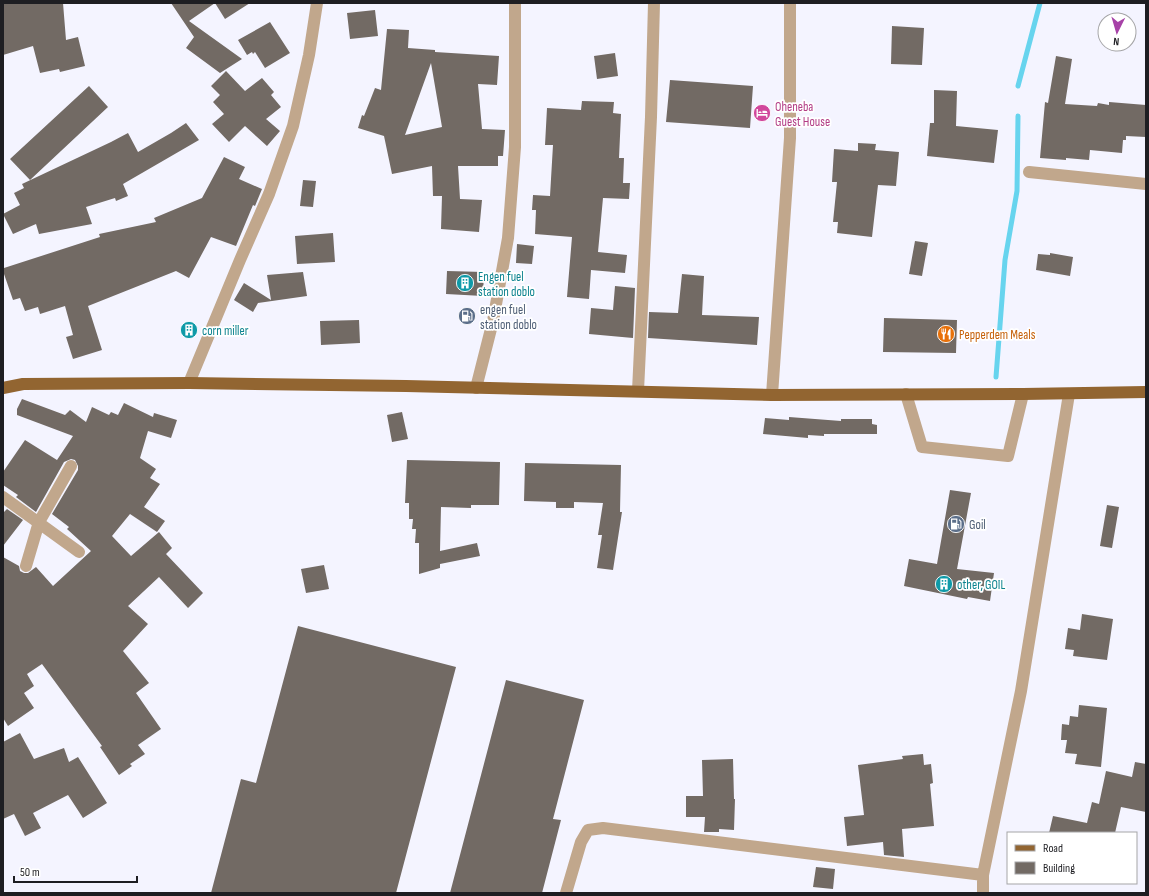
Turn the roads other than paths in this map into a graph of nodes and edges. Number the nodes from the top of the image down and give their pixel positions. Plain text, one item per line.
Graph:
1 (317, 3) edge
2 (515, 3) edge
3 (654, 3) edge
4 (790, 3) edge
5 (1029, 172) dead end
6 (1146, 184) edge
7 (189, 383) junction
8 (3, 388) edge
9 (476, 388) junction
10 (638, 391) junction
11 (1146, 392) edge
12 (772, 394) junction
13 (906, 394) junction
14 (1023, 394) junction
15 (1069, 394) junction
16 (71, 466) dead end
17 (3, 497) edge
18 (39, 522) junction
19 (79, 552) dead end
20 (26, 566) dead end
21 (983, 875) junction
22 (566, 893) edge
23 (983, 893) edge

1 - 7 street
2 - 9 street
3 - 10 street
4 - 12 street
5 - 6 street
7 - 8 main road
7 - 9 main road
9 - 10 main road
10 - 12 main road
11 - 15 main road
12 - 13 main road
13 - 14 main road
13 - 14 street
14 - 15 main road
15 - 21 street
16 - 18 street
17 - 18 street
18 - 19 street
18 - 20 street
21 - 22 street
21 - 23 street

